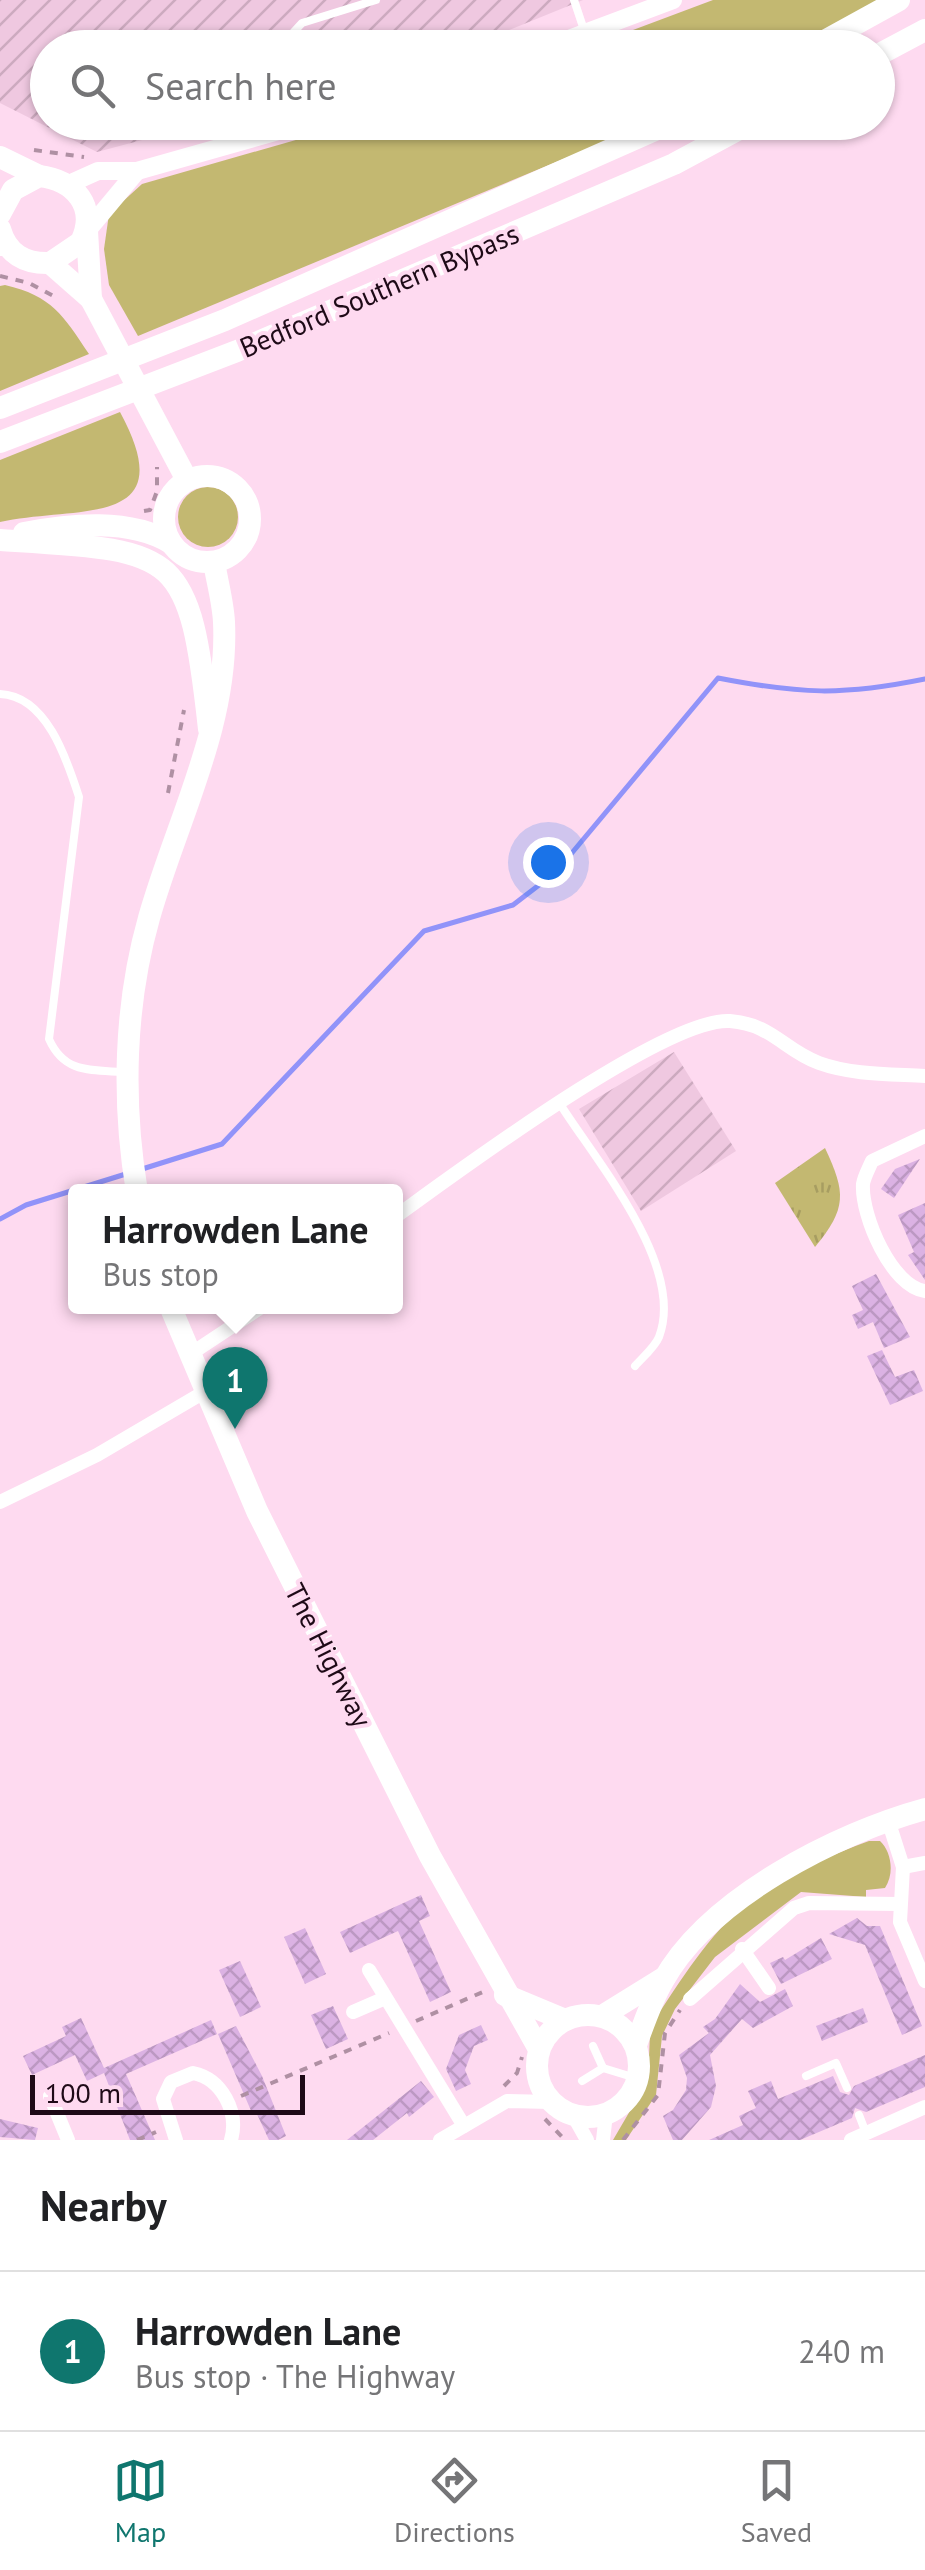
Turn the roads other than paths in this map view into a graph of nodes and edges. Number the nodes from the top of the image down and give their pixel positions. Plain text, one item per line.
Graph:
1 (376, 0) edge
2 (574, 0) edge
3 (673, 0) edge
4 (899, 0) edge
5 (296, 30) edge
6 (584, 30) edge
7 (593, 30) edge
8 (845, 30) edge
9 (925, 30) edge
10 (895, 46) edge
11 (245, 140) edge
12 (633, 140) edge
13 (717, 140) edge
14 (0, 157) edge
15 (137, 171) junction
16 (39, 176) junction
17 (69, 184) junction
18 (0, 214) edge
19 (87, 230) junction
20 (1, 238) edge
21 (50, 263) junction
22 (91, 300) junction
23 (0, 408) edge
24 (0, 442) edge
25 (187, 480) junction
26 (0, 539) edge
27 (172, 543) junction
28 (214, 562) junction
29 (0, 694) edge
30 (209, 730) junction
31 (127, 1072) junction
32 (925, 1076) edge
33 (560, 1104) junction
34 (925, 1136) edge
35 (136, 1184) edge
36 (403, 1212) edge
37 (925, 1292) edge
38 (173, 1314) edge
39 (251, 1314) edge
40 (189, 1355) junction
41 (635, 1366) dead end
42 (206, 1391) junction
43 (0, 1502) edge
44 (925, 1809) edge
45 (888, 1820) junction
46 (925, 1863) edge
47 (903, 1867) junction
48 (899, 1904) junction
49 (742, 1950) junction
50 (368, 1970) dead end
51 (665, 1977) junction
52 (925, 1981) edge
53 (768, 1988) dead end
54 (502, 1989) junction
55 (383, 2000) junction
56 (690, 2000) road end
57 (352, 2012) dead end
58 (602, 2016) junction
59 (564, 2020) junction
60 (530, 2046) junction
61 (593, 2046) dead end
62 (636, 2046) junction
63 (603, 2068) junction
64 (806, 2076) dead end
65 (639, 2079) junction
66 (582, 2081) dead end
67 (848, 2088) dead end
68 (50, 2096) dead end
69 (925, 2107) edge
70 (546, 2108) junction
71 (606, 2114) junction
72 (573, 2115) junction
73 (859, 2115) dead end
74 (464, 2126) junction
75 (173, 2133) edge
76 (866, 2133) junction
77 (68, 2140) edge
78 (231, 2140) edge
79 (440, 2140) edge
80 (587, 2140) edge
81 (603, 2140) edge
82 (851, 2140) edge

1 - 5 lane
2 - 6 lane
3 - 7 street
4 - 8 main road
9 - 10 main road
11 - 15 street
12 - 23 main road, Bedford Southern Bypass
13 - 24 main road, Bedford Southern Bypass
14 - 16 main road
15 - 17 street
15 - 19 street
16 - 17 main road
16 - 18 main road
17 - 19 main road
19 - 21 main road
19 - 22 main road
20 - 21 main road
21 - 22 main road
22 - 25 main road
25 - 27 main road
25 - 28 main road
26 - 27 main road
26 - 30 main road
27 - 28 main road
28 - 30 main road
29 - 31 lane
30 - 31 main road
31 - 35 main road
32 - 33 street
33 - 36 street
33 - 41 lane
34 - 37 street
38 - 40 main road, The Highway
39 - 40 street
40 - 42 main road, The Highway
42 - 43 street
42 - 54 main road, The Highway
44 - 45 main road
45 - 47 street
45 - 51 main road
46 - 47 street
47 - 48 street
48 - 49 street
48 - 52 street
49 - 53 street
49 - 56 street
50 - 55 street
51 - 58 main road
51 - 62 main road
54 - 59 main road
54 - 60 main road, The Highway
55 - 57 street
55 - 74 street
58 - 59 main road
58 - 62 main road
59 - 60 main road
60 - 70 main road
61 - 63 lane
62 - 65 main road
63 - 65 lane
63 - 66 lane
64 - 67 lane
65 - 71 main road
68 - 77 street
69 - 76 street
70 - 72 main road
70 - 74 street
71 - 72 main road
71 - 81 street
72 - 80 street
73 - 76 lane
74 - 79 street
75 - 78 street
76 - 82 street

